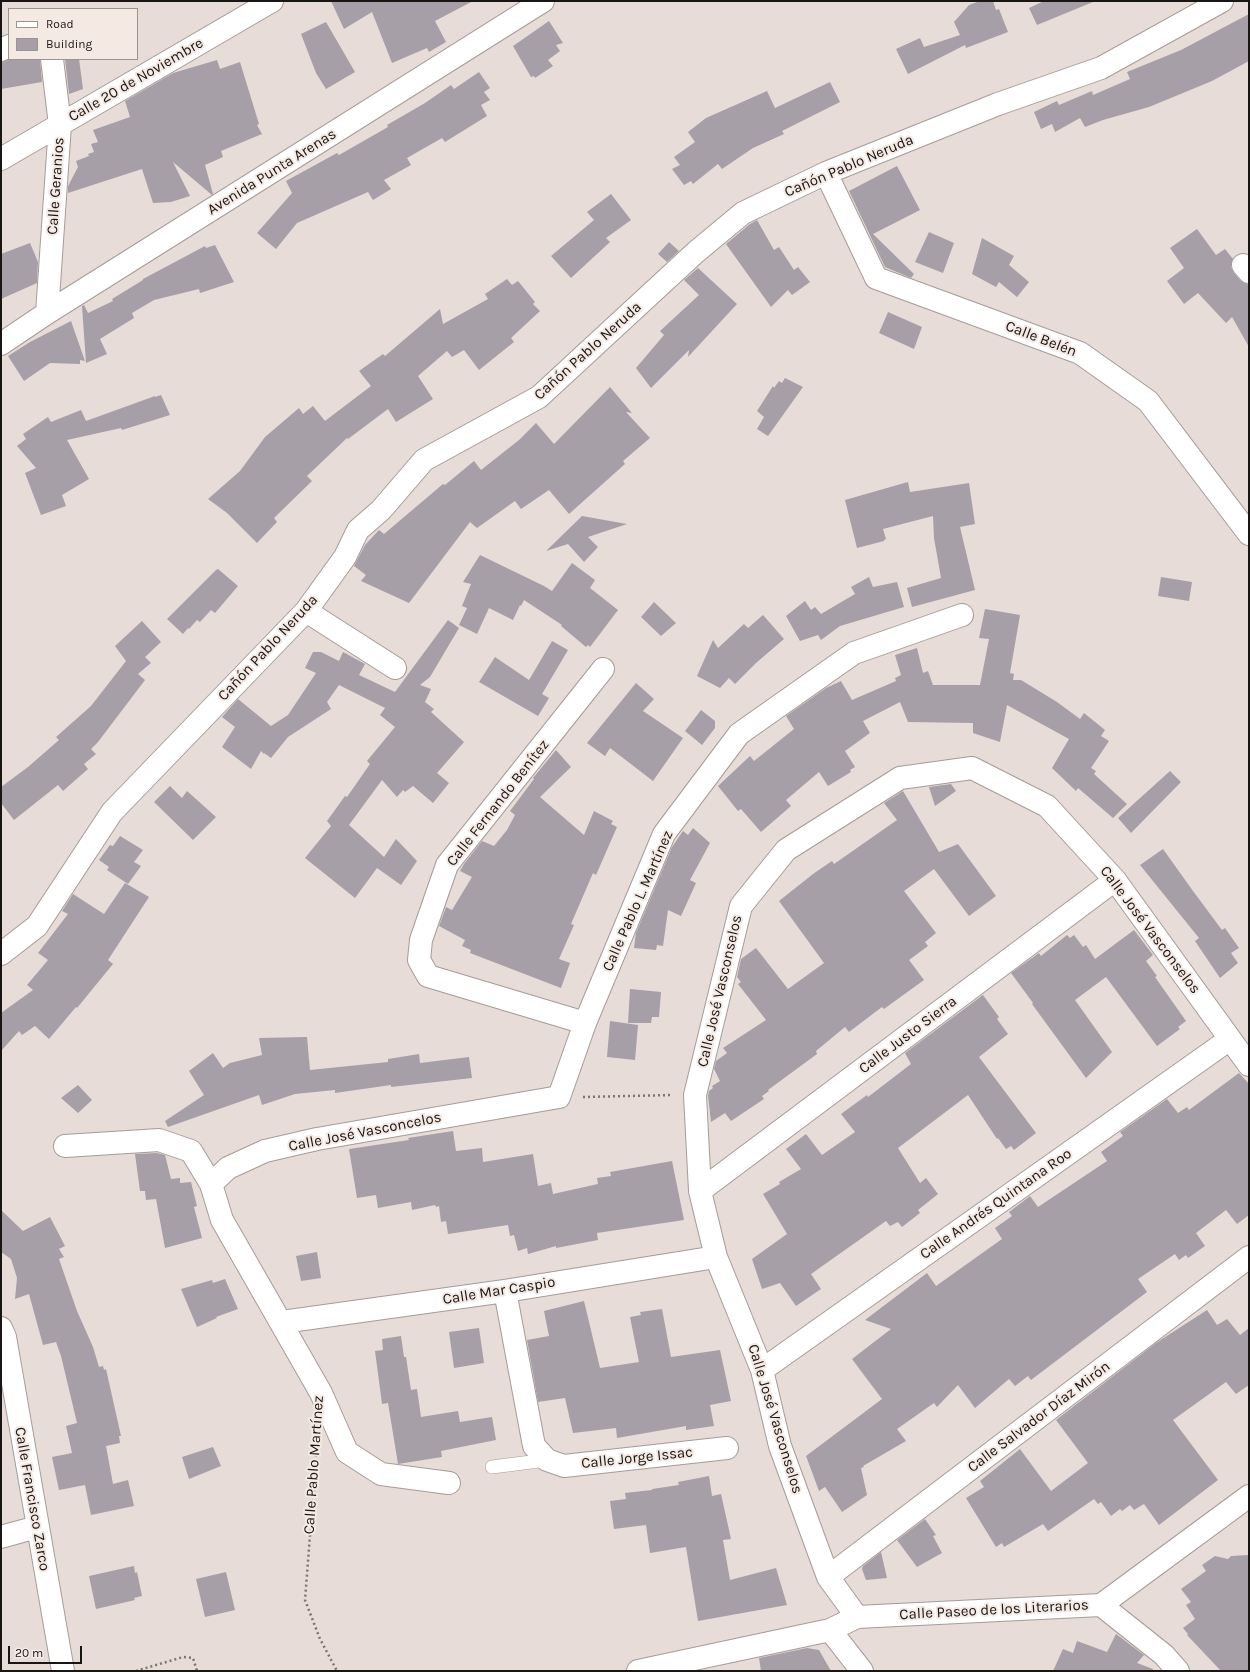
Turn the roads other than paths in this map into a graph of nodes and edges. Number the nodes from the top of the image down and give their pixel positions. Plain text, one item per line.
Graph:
1 (272, 1) edge
2 (543, 1) edge
3 (1222, 1) edge
4 (52, 60) edge
5 (60, 125) junction
6 (1, 159) edge
7 (826, 173) junction
8 (47, 313) junction
9 (1, 344) edge
10 (1249, 534) edge
11 (306, 611) junction
12 (962, 615) dead end
13 (395, 668) dead end
14 (603, 669) dead end
15 (1115, 880) junction
16 (1, 954) edge
17 (585, 1023) junction
18 (1230, 1039) junction
19 (1249, 1065) edge
20 (559, 1097) joint
21 (64, 1146) dead end
22 (211, 1184) junction
23 (700, 1191) junction
24 (716, 1256) junction
25 (1249, 1257) edge
26 (505, 1291) junction
27 (282, 1322) junction
28 (1, 1328) edge
29 (762, 1370) junction
30 (727, 1448) dead end
31 (547, 1460) junction
32 (492, 1467) dead end
33 (449, 1484) dead end
34 (1249, 1496) edge
35 (37, 1527) junction
36 (1, 1537) edge
37 (828, 1577) junction
38 (1101, 1605) junction
39 (857, 1617) junction
40 (830, 1630) junction
41 (62, 1671) edge
42 (638, 1671) edge
43 (862, 1671) edge
44 (1178, 1671) edge

1 - 5 street, Calle 20 de Noviembre
2 - 8 street, Avenida Punta Arenas
3 - 7 street, Cañón Pablo Neruda
4 - 5 street, Calle Geranios
5 - 6 street, Calle 20 de Noviembre
5 - 8 street, Calle Geranios
7 - 10 street, Calle Belén
7 - 11 street, Cañón Pablo Neruda
8 - 9 street, Avenida Punta Arenas
11 - 13 street
11 - 16 street, Cañón Pablo Neruda
12 - 17 street, Calle Pablo L. Martínez
14 - 17 street, Calle Fernando Benítez
15 - 18 street, Calle José Vasconselos
15 - 23 street, Calle Justo Sierra
15 - 23 street, Calle José Vasconselos
17 - 20 street, Calle Pablo L. Martínez
18 - 19 street, Calle José Vasconselos
18 - 29 street, Calle Andrés Quintana Roo
20 - 22 street, Calle José Vasconcelos
21 - 22 street
22 - 27 street, Calle Pablo Martínez
23 - 24 street, Calle José Vasconselos
24 - 26 street, Calle Mar Caspio
24 - 29 street, Calle José Vasconselos
25 - 37 street, Calle Salvador Díaz Mirón
26 - 27 street, Calle Mar Caspio
26 - 31 street
27 - 33 street, Calle Pablo Martínez
28 - 35 street, Calle Francisco Zarco
29 - 37 street, Calle José Vasconselos
30 - 31 street, Calle Jorge Issac
31 - 32 lane, Calle Jorge Issac
34 - 38 street
35 - 36 street
35 - 41 street, Calle Francisco Zarco
37 - 39 street, Calle José Vasconselos
38 - 39 street, Calle Paseo de los Literarios
38 - 44 street, Calle Paseo de los Literarios
39 - 40 street
40 - 42 street
40 - 43 street

